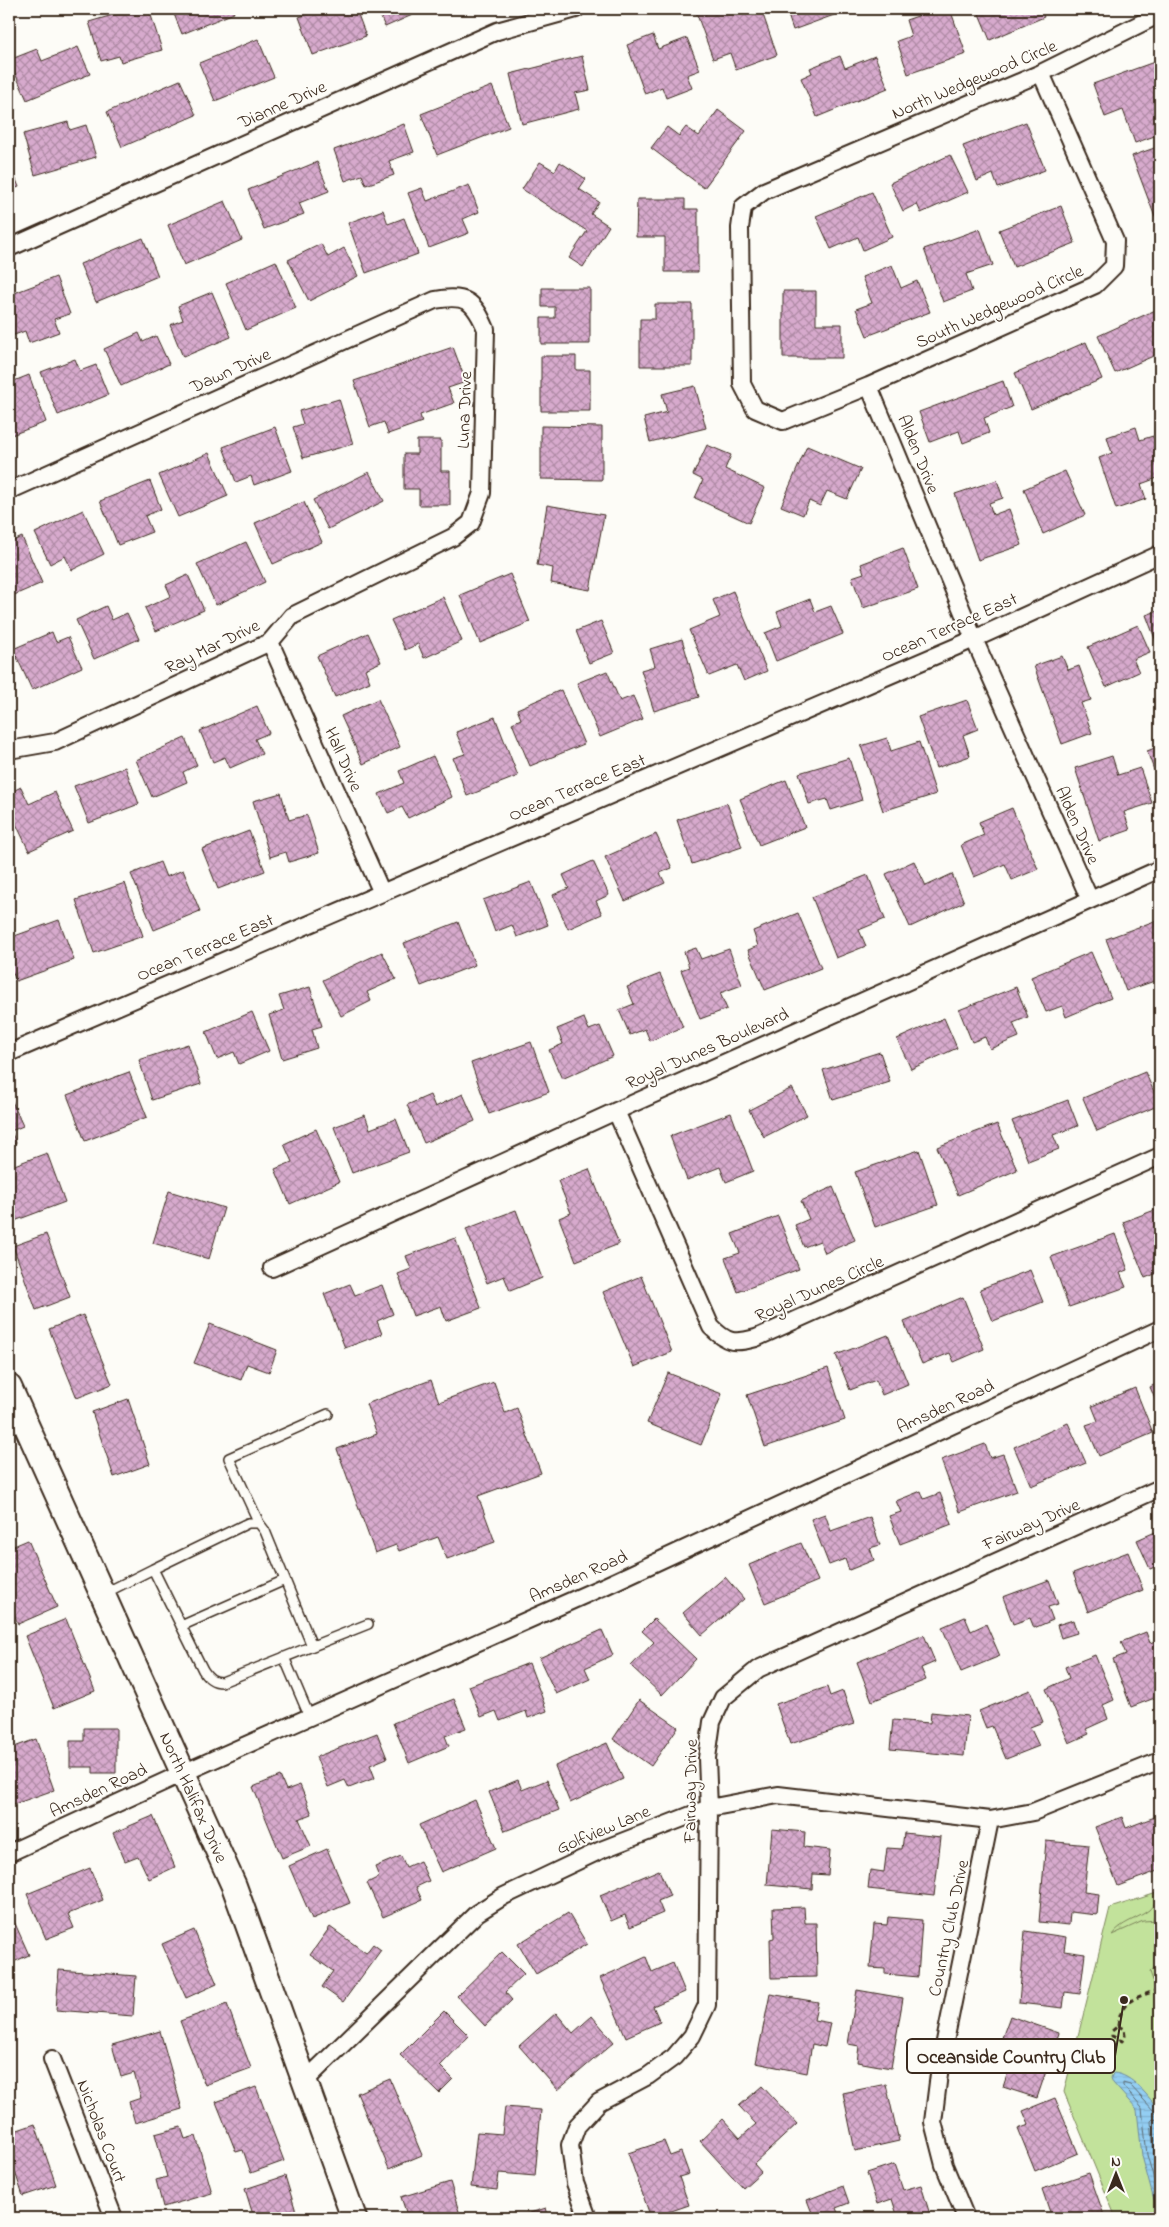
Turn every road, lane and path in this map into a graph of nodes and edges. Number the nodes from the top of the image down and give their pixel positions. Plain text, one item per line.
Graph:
1 (576, 9) edge
2 (1160, 14) edge
3 (1041, 73) junction
4 (9, 248) edge
5 (468, 302) joint
6 (869, 386) junction
7 (9, 491) edge
8 (470, 523) joint
9 (1160, 554) edge
10 (974, 639) junction
11 (270, 642) junction
12 (9, 750) edge
13 (1160, 869) edge
14 (382, 893) junction
15 (1090, 900) junction
16 (9, 1053) edge
17 (616, 1110) junction
18 (1160, 1156) edge
19 (272, 1268) dead end
20 (1160, 1329) edge
21 (9, 1387) edge
22 (328, 1414) dead end
23 (1160, 1488) edge
24 (259, 1523) junction
25 (153, 1569) junction
26 (285, 1580) junction
27 (102, 1594) junction
28 (368, 1624) dead end
29 (181, 1626) junction
30 (312, 1646) junction
31 (284, 1657) junction
32 (310, 1718) junction
33 (1160, 1761) edge
34 (183, 1773) junction
35 (710, 1808) junction
36 (990, 1820) junction
37 (9, 1853) edge
38 (1160, 1989) edge
39 (1118, 2026) junction
40 (52, 2059) dead end
41 (305, 2081) junction
42 (114, 2218) edge
43 (354, 2218) edge
44 (588, 2218) edge
45 (966, 2218) edge

1 - 4 street, Dianne Drive
2 - 3 street, North Wedgewood Circle
3 - 6 street, South Wedgewood Circle
3 - 6 street, North Wedgewood Circle
5 - 7 street, Dawn Drive
5 - 8 street, Luna Drive
6 - 10 street, Alden Drive
8 - 11 street, Ray Mar Drive
9 - 10 street, Ocean Terrace East
10 - 14 street, Ocean Terrace East
10 - 15 street, Alden Drive
11 - 12 street, Ray Mar Drive
11 - 14 street, Hall Drive
13 - 15 street, Royal Dunes Boulevard
14 - 16 street, Ocean Terrace East
15 - 17 street, Royal Dunes Boulevard
17 - 18 street, Royal Dunes Circle
17 - 19 street, Royal Dunes Boulevard
20 - 32 street, Amsden Road
21 - 27 street, North Halifax Drive
22 - 24 lane
23 - 35 street, Fairway Drive
24 - 25 lane
24 - 26 lane
25 - 27 lane
25 - 29 lane
26 - 29 lane
26 - 30 lane
27 - 34 street, North Halifax Drive
28 - 30 lane
29 - 31 lane
30 - 31 lane
31 - 32 lane
32 - 34 street, Amsden Road
33 - 36 street
34 - 37 street, Amsden Road
34 - 41 street, North Halifax Drive
35 - 36 street, Golfview Lane
35 - 41 street, Golfview Lane
35 - 44 street, Fairway Drive
36 - 45 street, Country Club Drive
38 - 39 path
39 - 39 path
40 - 42 street, Nicholas Court
41 - 43 street, North Halifax Drive

